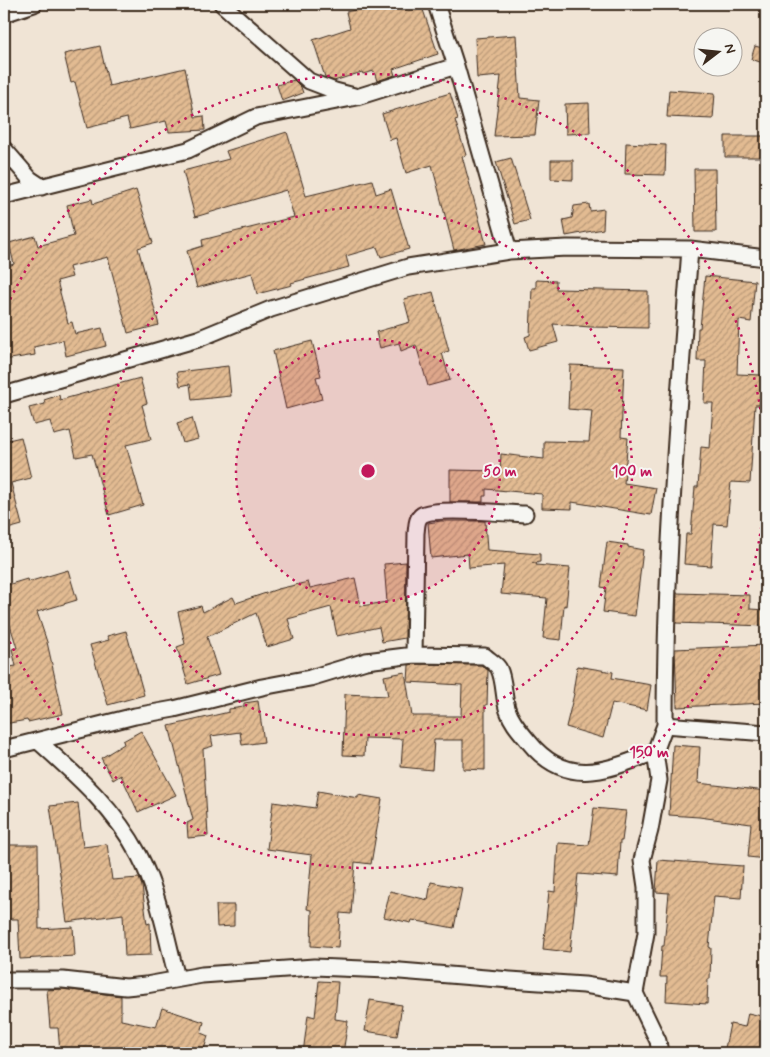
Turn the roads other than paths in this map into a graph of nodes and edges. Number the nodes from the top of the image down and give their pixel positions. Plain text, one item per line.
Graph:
1 (34, 4) edge
2 (222, 4) edge
3 (436, 4) edge
4 (4, 14) edge
5 (456, 66) junction
6 (357, 97) junction
7 (4, 149) edge
8 (42, 187) junction
9 (4, 196) edge
10 (690, 249) junction
11 (510, 251) junction
12 (766, 258) edge
13 (4, 395) edge
14 (525, 514) dead end
15 (414, 655) junction
16 (665, 725) junction
17 (766, 733) edge
18 (38, 741) junction
19 (4, 749) edge
20 (655, 752) junction
21 (177, 978) junction
22 (4, 980) edge
23 (635, 993) junction
24 (660, 1053) edge

1 - 4 street
2 - 6 street
3 - 5 street
5 - 6 street
5 - 11 street
6 - 8 street
7 - 8 street
8 - 9 street
10 - 11 street
10 - 12 street
10 - 16 street
11 - 13 street
14 - 15 street
15 - 18 street
15 - 20 street
16 - 17 street
16 - 20 street
18 - 19 street
18 - 21 street
20 - 23 street
21 - 22 street
21 - 23 street
23 - 24 street

